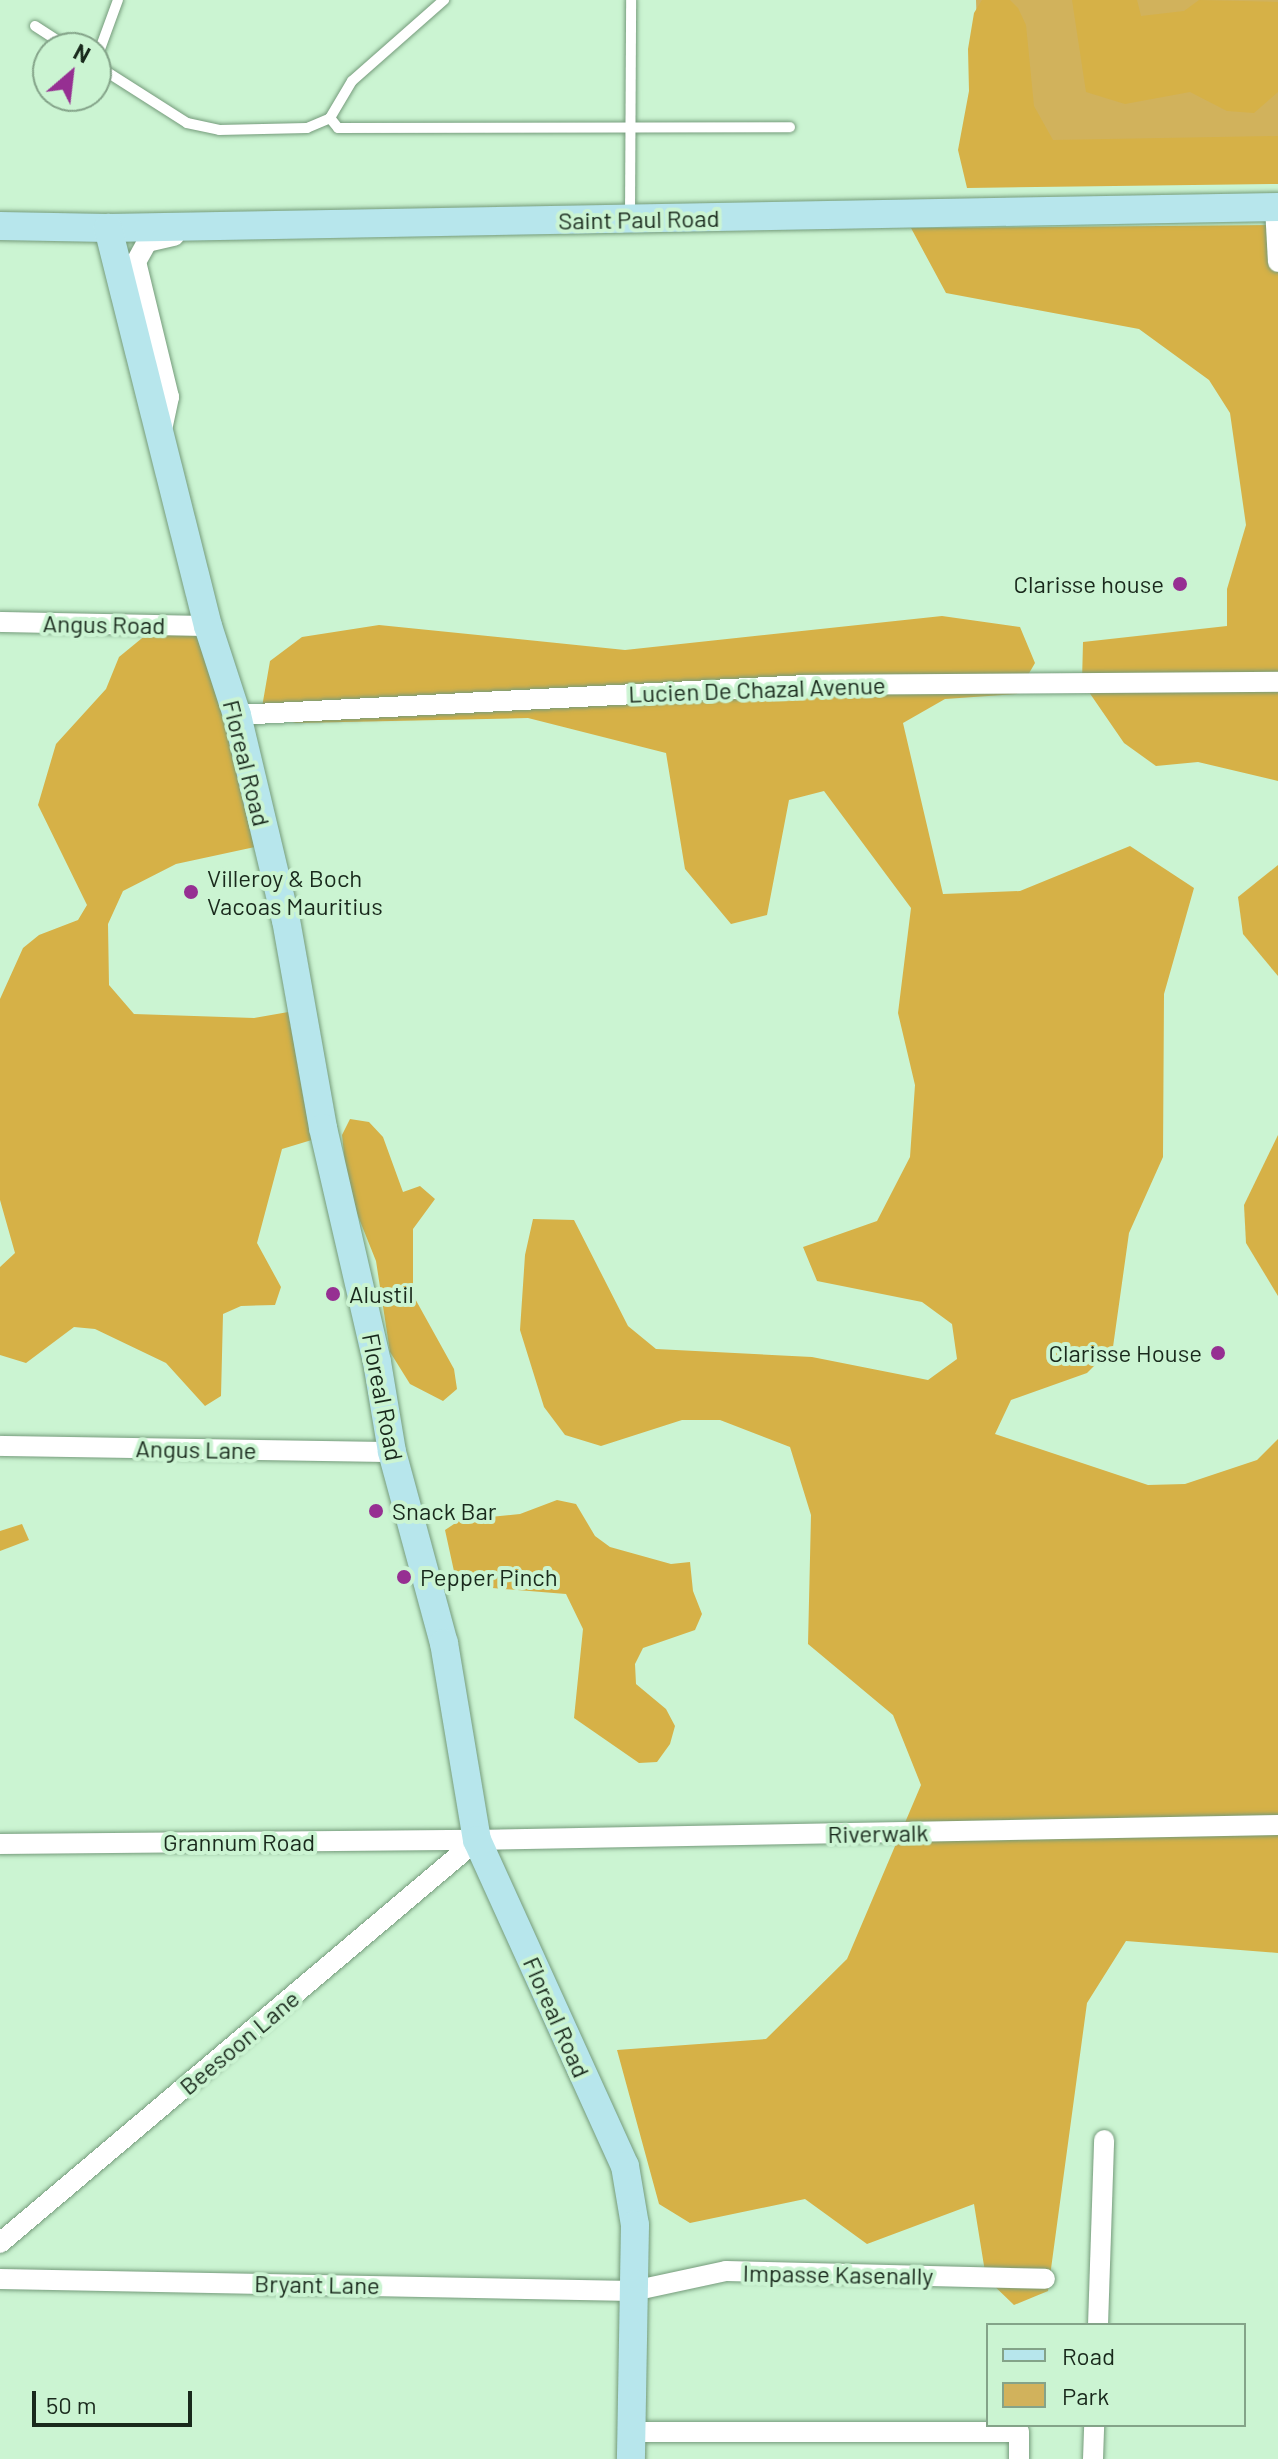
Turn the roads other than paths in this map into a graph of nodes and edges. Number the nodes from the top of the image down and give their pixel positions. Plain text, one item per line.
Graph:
1 (118, 0) edge
2 (444, 0) edge
3 (631, 0) edge
4 (35, 26) dead end
5 (44, 32) edge
6 (107, 32) edge
7 (112, 74) edge
8 (330, 118) junction
9 (790, 127) dead end
10 (628, 128) junction
11 (1276, 207) edge
12 (630, 220) junction
13 (276, 225) junction
14 (0, 226) edge
15 (108, 228) junction
16 (1278, 262) edge
17 (161, 437) junction
18 (0, 622) edge
19 (208, 626) junction
20 (1278, 682) edge
21 (237, 715) junction
22 (0, 1446) edge
23 (392, 1452) junction
24 (1278, 1825) edge
25 (477, 1840) junction
26 (0, 1844) edge
27 (1104, 2140) dead end
28 (0, 2243) edge
29 (0, 2279) edge
30 (1045, 2279) dead end
31 (633, 2291) junction
32 (1098, 2323) edge
33 (1094, 2427) edge
34 (632, 2446) edge
35 (1019, 2459) edge
36 (1093, 2459) edge

1 - 6 lane
2 - 8 lane
3 - 10 lane
4 - 5 lane
7 - 8 lane
8 - 10 lane
9 - 10 lane
10 - 12 lane
11 - 12 main road, Saint Paul Road
11 - 16 street
12 - 13 main road, Saint Paul Road
13 - 15 main road, Saint Paul Road
13 - 17 street
14 - 15 main road, Saint Paul Road
15 - 17 main road, Floreal Road
17 - 19 main road, Floreal Road
18 - 19 street, Angus Road
19 - 21 main road, Floreal Road
20 - 21 street, Lucien De Chazal Avenue
21 - 23 main road, Floreal Road
22 - 23 street, Angus Lane
23 - 25 main road, Floreal Road
24 - 25 street, Riverwalk
25 - 26 street, Grannum Road
25 - 28 street, Beesoon Lane
25 - 31 main road, Floreal Road
27 - 32 street
29 - 31 street, Bryant Lane
30 - 31 street, Impasse Kasenally
31 - 34 main road, Floreal Road
33 - 36 street
34 - 35 street

